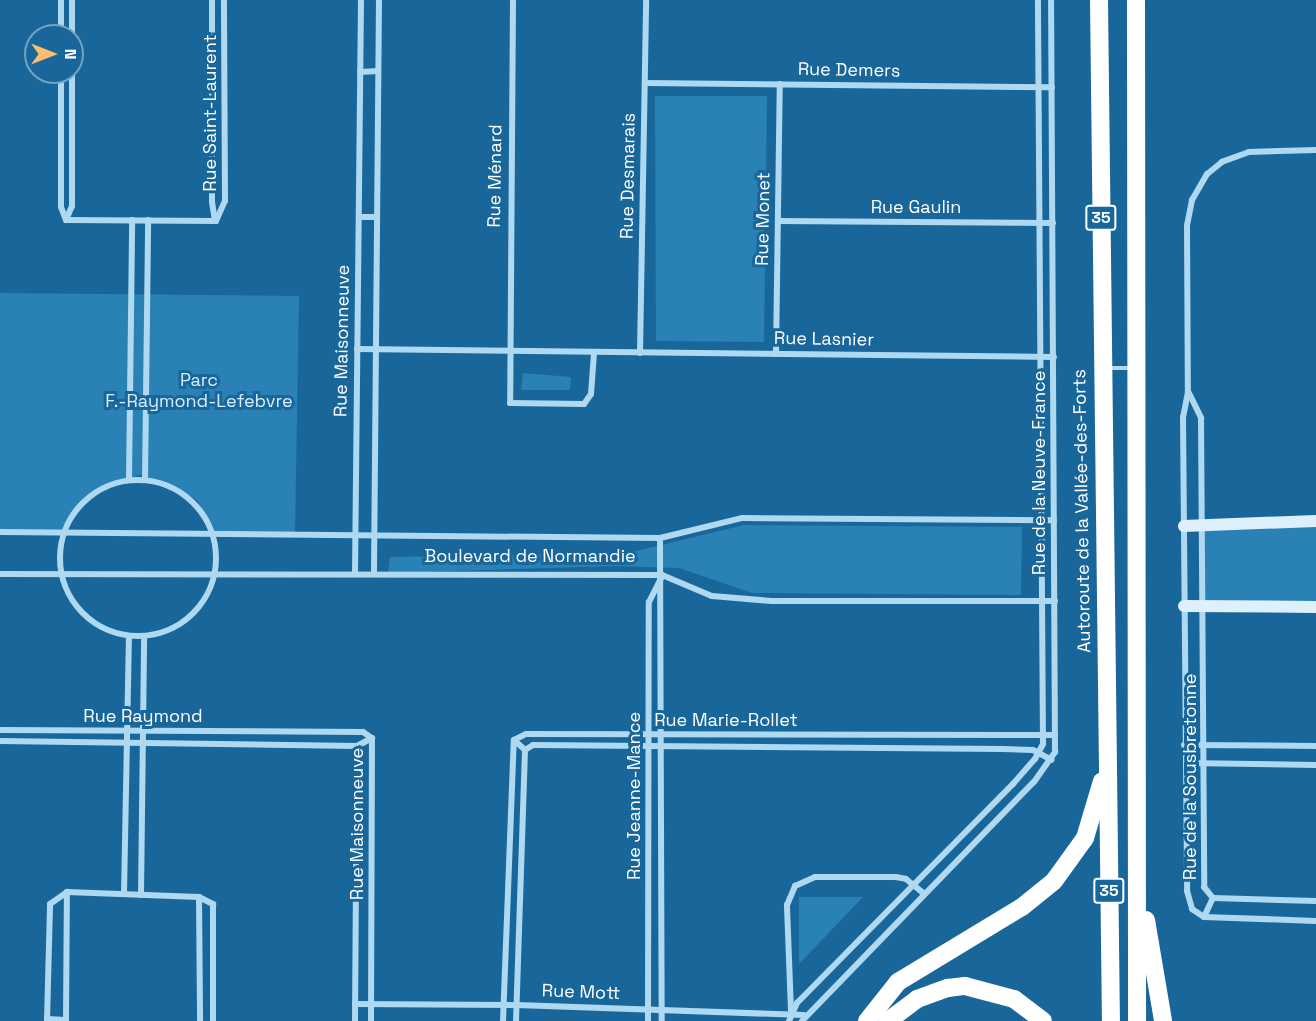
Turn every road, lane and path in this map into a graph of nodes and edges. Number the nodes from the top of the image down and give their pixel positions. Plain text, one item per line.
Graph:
1 (361, 0) edge
2 (379, 0) edge
3 (513, 0) edge
4 (646, 0) edge
5 (1038, 0) edge
6 (1051, 0) edge
7 (1099, 0) edge
8 (1136, 0) edge
9 (212, 1) edge
10 (224, 1) edge
11 (61, 2) edge
12 (72, 2) edge
13 (61, 24) edge
14 (72, 24) edge
15 (360, 72) junction
16 (378, 72) junction
17 (645, 83) junction
18 (61, 84) edge
19 (72, 84) edge
20 (780, 84) junction
21 (1052, 87) junction
22 (1039, 88) junction
23 (1316, 150) edge
24 (377, 217) junction
25 (358, 218) junction
26 (66, 220) junction
27 (132, 220) junction
28 (148, 220) junction
29 (216, 221) junction
30 (778, 221) junction
31 (1040, 223) junction
32 (1053, 223) junction
33 (357, 350) junction
34 (376, 350) junction
35 (508, 353) junction
36 (594, 353) junction
37 (640, 353) junction
38 (776, 354) junction
39 (1054, 357) junction
40 (1041, 358) junction
41 (1138, 368) junction
42 (1101, 369) junction
43 (1188, 392) junction
44 (129, 402) junction
45 (146, 402) junction
46 (145, 479) junction
47 (129, 480) junction
48 (1042, 520) junction
49 (1054, 520) junction
50 (1316, 521) edge
51 (1203, 525) junction
52 (1184, 526) junction
53 (0, 532) edge
54 (63, 533) junction
55 (356, 533) junction
56 (374, 533) junction
57 (213, 535) junction
58 (660, 538) junction
59 (374, 572) junction
60 (355, 573) junction
61 (0, 574) edge
62 (61, 574) junction
63 (662, 574) junction
64 (214, 575) junction
65 (1042, 601) junction
66 (1055, 601) junction
67 (1184, 606) junction
68 (1204, 607) junction
69 (1316, 607) edge
70 (129, 636) junction
71 (144, 636) junction
72 (0, 729) edge
73 (127, 730) junction
74 (143, 730) junction
75 (286, 732) junction
76 (649, 735) junction
77 (662, 735) junction
78 (868, 735) junction
79 (1043, 735) junction
80 (1055, 735) junction
81 (372, 738) junction
82 (514, 740) junction
83 (0, 741) edge
84 (127, 742) junction
85 (143, 742) junction
86 (285, 743) junction
87 (1184, 745) junction
88 (1204, 745) junction
89 (357, 746) junction
90 (1316, 746) edge
91 (649, 747) junction
92 (662, 747) junction
93 (868, 748) junction
94 (525, 750) junction
95 (1040, 752) junction
96 (1052, 760) junction
97 (1107, 762) junction
98 (1186, 763) junction
99 (1205, 764) junction
100 (1316, 765) edge
101 (1137, 867) junction
102 (913, 884) junction
103 (67, 892) junction
104 (923, 893) junction
105 (124, 894) junction
106 (141, 895) junction
107 (199, 897) junction
108 (1213, 898) junction
109 (1316, 901) edge
110 (1204, 917) junction
111 (1316, 921) edge
112 (355, 1004) junction
113 (372, 1004) junction
114 (503, 1005) junction
115 (517, 1005) junction
116 (647, 1009) junction
117 (663, 1011) junction
118 (791, 1012) junction
119 (803, 1018) edge
120 (47, 1020) edge
121 (66, 1020) edge
122 (200, 1021) edge
123 (213, 1021) edge
124 (355, 1021) edge
125 (371, 1021) edge
126 (503, 1021) edge
127 (516, 1021) edge
128 (648, 1021) edge
129 (662, 1021) edge
130 (789, 1021) edge
131 (867, 1021) edge
132 (888, 1021) edge
133 (1043, 1021) edge
134 (1112, 1021) edge
135 (1137, 1021) edge
136 (1163, 1021) edge

1 - 15 street, Rue Maisonneuve
2 - 16 street, Rue Maisonneuve
3 - 35 street, Rue Ménard
4 - 17 street, Rue Desmarais
5 - 22 street, Rue de la Neuve-France
6 - 21 street, Rue de la Neuve-France
7 - 42 highway, Autoroute de la Vallée-des-Forts / 35
8 - 41 highway, 35
9 - 10 street, Rue Saint-Laurent
9 - 29 street, Rue Saint-Laurent
10 - 29 street, Rue Saint-Laurent
11 - 12 street
11 - 13 street
12 - 14 street
15 - 16 street
15 - 25 street, Rue Maisonneuve
16 - 24 street, Rue Maisonneuve
17 - 20 street, Rue Demers
17 - 37 street, Rue Desmarais
18 - 26 street
19 - 26 street
20 - 22 street, Rue Demers
20 - 30 street, Rue Monet
21 - 22 street, Rue Demers
21 - 32 street, Rue de la Neuve-France
22 - 31 street, Rue de la Neuve-France
23 - 43 street, Rue de la Sousbretonne
24 - 25 street
24 - 34 street, Rue Maisonneuve
25 - 33 street, Rue Maisonneuve
26 - 27 street
27 - 28 street
27 - 44 street
28 - 29 street
28 - 45 street
30 - 31 street, Rue Gaulin
30 - 38 street, Rue Monet
31 - 32 street, Rue Gaulin
31 - 40 street, Rue de la Neuve-France
32 - 39 street, Rue de la Neuve-France
33 - 34 street, Rue Lasnier
33 - 55 street, Rue Maisonneuve
34 - 35 street, Rue Lasnier
34 - 56 street, Rue Maisonneuve
35 - 36 street, Rue Lasnier
35 - 36 street
36 - 37 street, Rue Lasnier
37 - 38 street, Rue Lasnier
38 - 40 street, Rue Lasnier
39 - 40 street, Rue Lasnier
39 - 49 street, Rue de la Neuve-France
40 - 48 street, Rue de la Neuve-France
41 - 42 lane
41 - 101 highway, 35
42 - 97 highway, Autoroute de la Vallée-des-Forts / 35
43 - 51 street, Rue de la Sousbretonne
43 - 52 street, Rue de la Sousbretonne
44 - 45 street
44 - 47 street
45 - 46 street
46 - 47 street
46 - 57 street
47 - 54 street
48 - 49 street, Boulevard de Normandie
48 - 58 street, Boulevard de Normandie
48 - 65 street, Rue de la Neuve-France
49 - 66 street, Rue de la Neuve-France
50 - 51 street
51 - 52 street
51 - 68 street, Rue de la Sousbretonne
52 - 67 street, Rue de la Sousbretonne
53 - 54 street, Boulevard de Normandie
54 - 57 street, Boulevard de Normandie
54 - 62 street
55 - 56 street, Boulevard de Normandie
55 - 57 street, Boulevard de Normandie
55 - 60 street, Rue Maisonneuve
56 - 58 street, Boulevard de Normandie
56 - 59 street, Rue Maisonneuve
57 - 64 street
58 - 63 street, Rue Jeanne-Mance
59 - 60 street, Boulevard de Normandie
59 - 63 street, Boulevard de Normandie
60 - 64 street, Boulevard de Normandie
61 - 62 street, Boulevard de Normandie
62 - 64 street, Boulevard de Normandie
62 - 70 street
63 - 65 street, Boulevard de Normandie
63 - 76 street, Rue Jeanne-Mance
63 - 77 street, Rue Jeanne-Mance
64 - 71 street
65 - 66 street, Boulevard de Normandie
65 - 79 street, Rue de la Neuve-France
66 - 80 street, Rue de la Neuve-France
67 - 68 street
67 - 87 street, Rue de la Sousbretonne
68 - 69 street
68 - 88 street, Rue de la Sousbretonne
70 - 71 street
70 - 73 street
71 - 74 street
72 - 73 street, Rue Raymond
73 - 74 street, Rue Raymond
73 - 84 street
74 - 75 street, Rue Raymond
74 - 85 street
75 - 81 street, Rue Raymond
75 - 86 street
76 - 77 street, Rue Marie-Rollet
76 - 82 street, Rue Marie-Rollet
76 - 91 street, Rue Jeanne-Mance
77 - 78 street, Rue Marie-Rollet
77 - 92 street, Rue Jeanne-Mance
78 - 79 street, Rue Marie-Rollet
78 - 93 street
79 - 80 street, Rue Marie-Rollet
79 - 95 street, Rue de la Neuve-France
80 - 96 street, Rue de la Neuve-France
81 - 89 street, Rue Maisonneuve
81 - 113 street, Rue Maisonneuve
82 - 94 street
82 - 114 street
83 - 84 street, Rue Raymond
84 - 85 street, Rue Raymond
84 - 105 street
85 - 86 street, Rue Raymond
85 - 106 street
86 - 89 street, Rue Raymond
87 - 88 street
87 - 98 street, Rue de la Sousbretonne
88 - 90 street
88 - 99 street, Rue de la Sousbretonne
89 - 112 street, Rue Maisonneuve
91 - 92 street, Rue Marie-Rollet
91 - 94 street, Rue Marie-Rollet
91 - 116 street, Rue Jeanne-Mance
92 - 93 street, Rue Marie-Rollet
92 - 117 street, Rue Jeanne-Mance
93 - 95 street, Rue Marie-Rollet
94 - 115 street
95 - 96 street
95 - 102 street
96 - 104 street
97 - 131 highway
97 - 134 highway, Autoroute de la Vallée-des-Forts / 35
98 - 99 street
98 - 110 street, Rue de la Sousbretonne
99 - 100 street
99 - 108 street, Rue de la Sousbretonne
101 - 135 highway, 35
101 - 136 highway
102 - 104 street
102 - 118 street
102 - 118 street
103 - 105 street
103 - 120 street
103 - 121 street
104 - 119 street
105 - 106 street
106 - 107 street
107 - 122 street
107 - 123 street
108 - 109 street
108 - 110 street, Rue de la Sousbretonne
110 - 111 street
112 - 113 street, Rue Mott
112 - 124 street, Rue Maisonneuve
113 - 114 street, Rue Mott
113 - 125 street, Rue Maisonneuve
114 - 115 street, Rue Mott
114 - 126 street
115 - 116 street, Rue Mott
115 - 127 street
116 - 117 street, Rue Mott
116 - 128 street, Rue Jeanne-Mance
117 - 118 street, Rue Mott
117 - 129 street, Rue Jeanne-Mance
118 - 119 street, Rue Mott
118 - 130 street
120 - 121 street
132 - 133 highway

